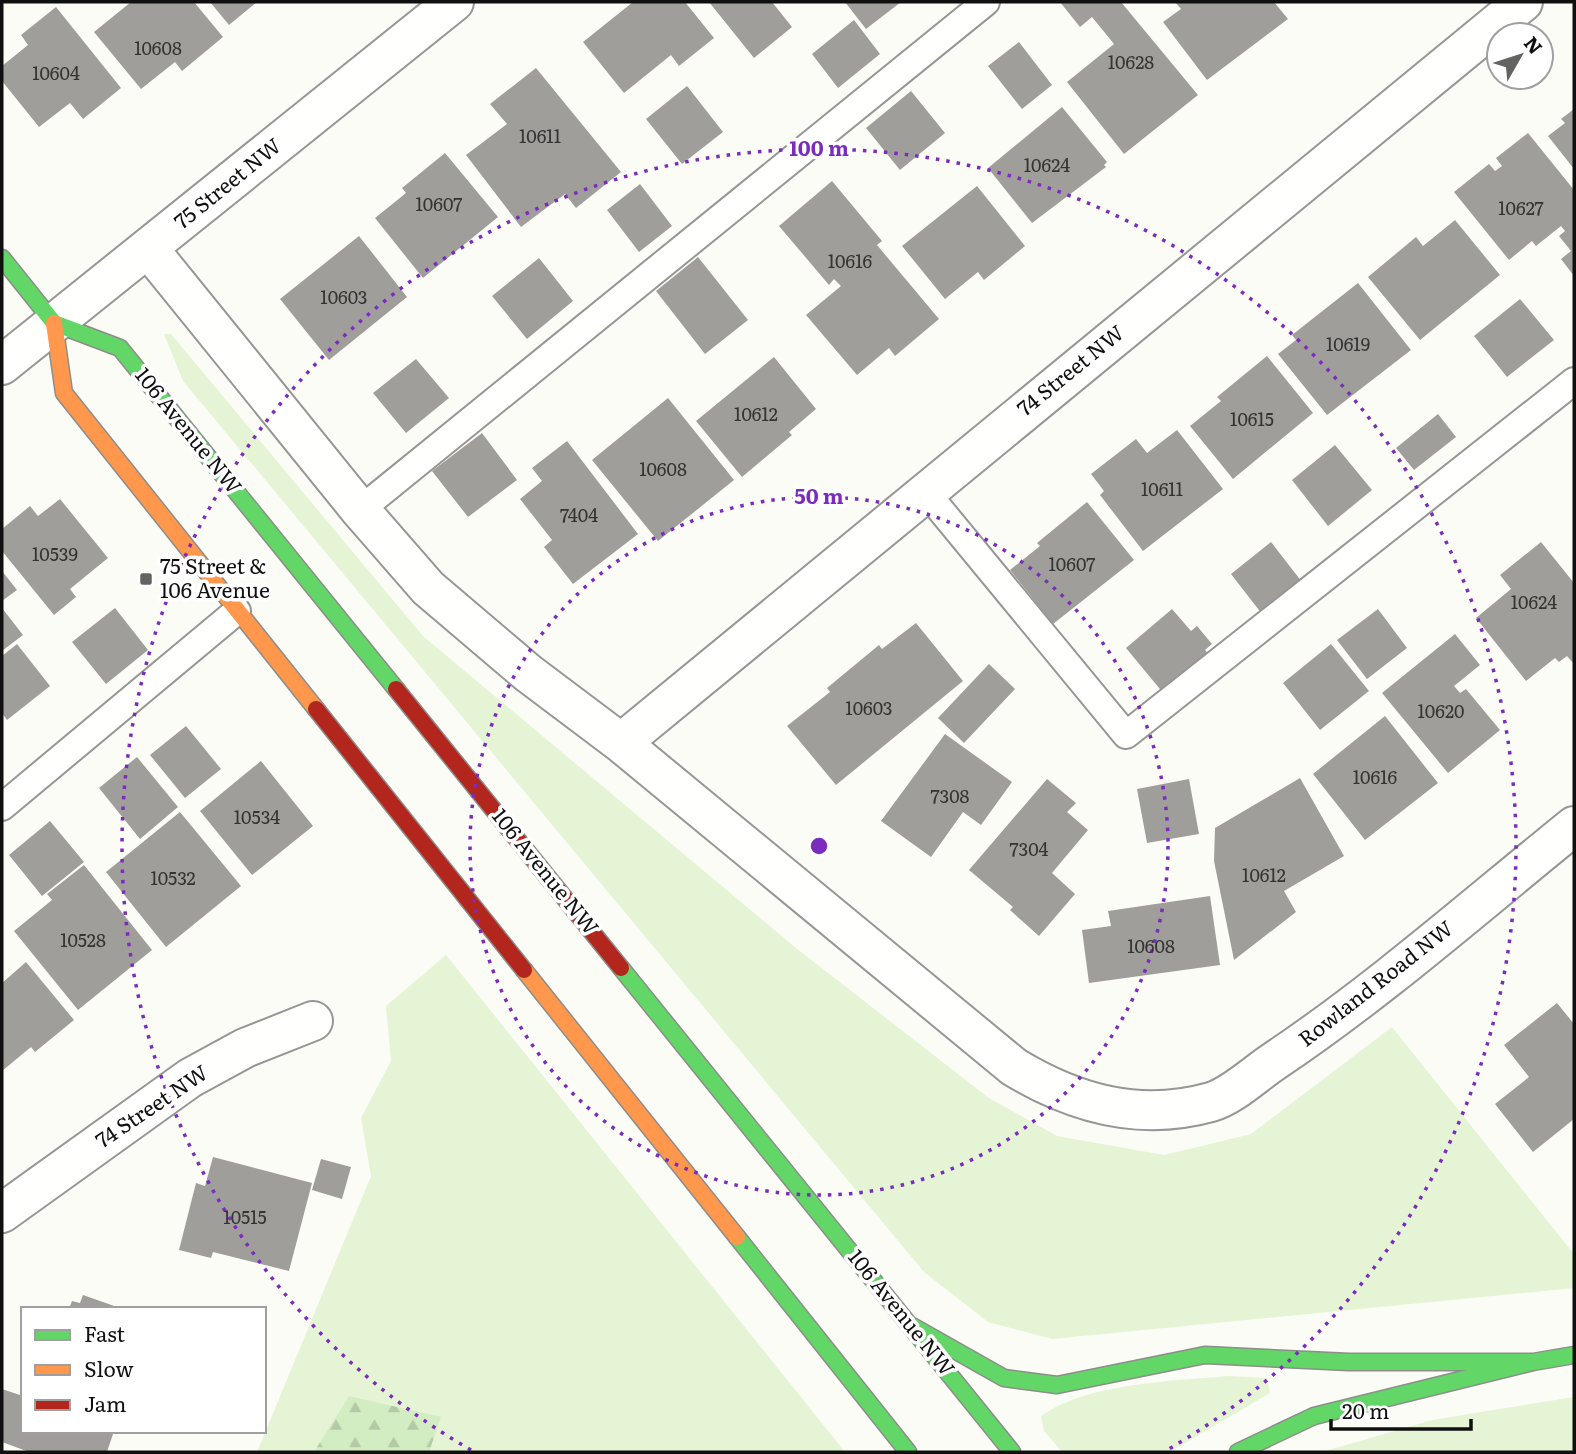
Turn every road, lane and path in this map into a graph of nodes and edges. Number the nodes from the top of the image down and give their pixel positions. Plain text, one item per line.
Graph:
1 (454, 2) edge
2 (986, 2) edge
3 (1523, 2) edge
4 (148, 248) junction
5 (2, 258) edge
6 (54, 323) junction
7 (2, 365) edge
8 (1574, 381) edge
9 (925, 491) junction
10 (360, 510) junction
11 (237, 611) junction
12 (621, 743) junction
13 (2, 807) edge
14 (1574, 826) edge
15 (313, 1021) dead end
16 (2, 1213) edge
17 (912, 1326) junction
18 (1574, 1355) edge
19 (1532, 1362) junction
20 (908, 1452) edge
21 (1012, 1452) edge
22 (1238, 1452) edge

1 - 4 street, 75 Street NW
2 - 10 lane
3 - 9 street, 74 Street NW
4 - 6 street, 75 Street NW
4 - 10 street
5 - 6 main road
6 - 7 street, 75 Street NW
6 - 11 main road
6 - 17 main road, 106 Avenue NW
8 - 9 lane
9 - 12 street, 74 Street NW
10 - 12 street
11 - 13 lane
11 - 20 main road
12 - 14 street, Rowland Road NW
15 - 16 street, 74 Street NW
17 - 19 main road
17 - 21 main road, 106 Avenue NW
18 - 19 main road
19 - 22 main road

